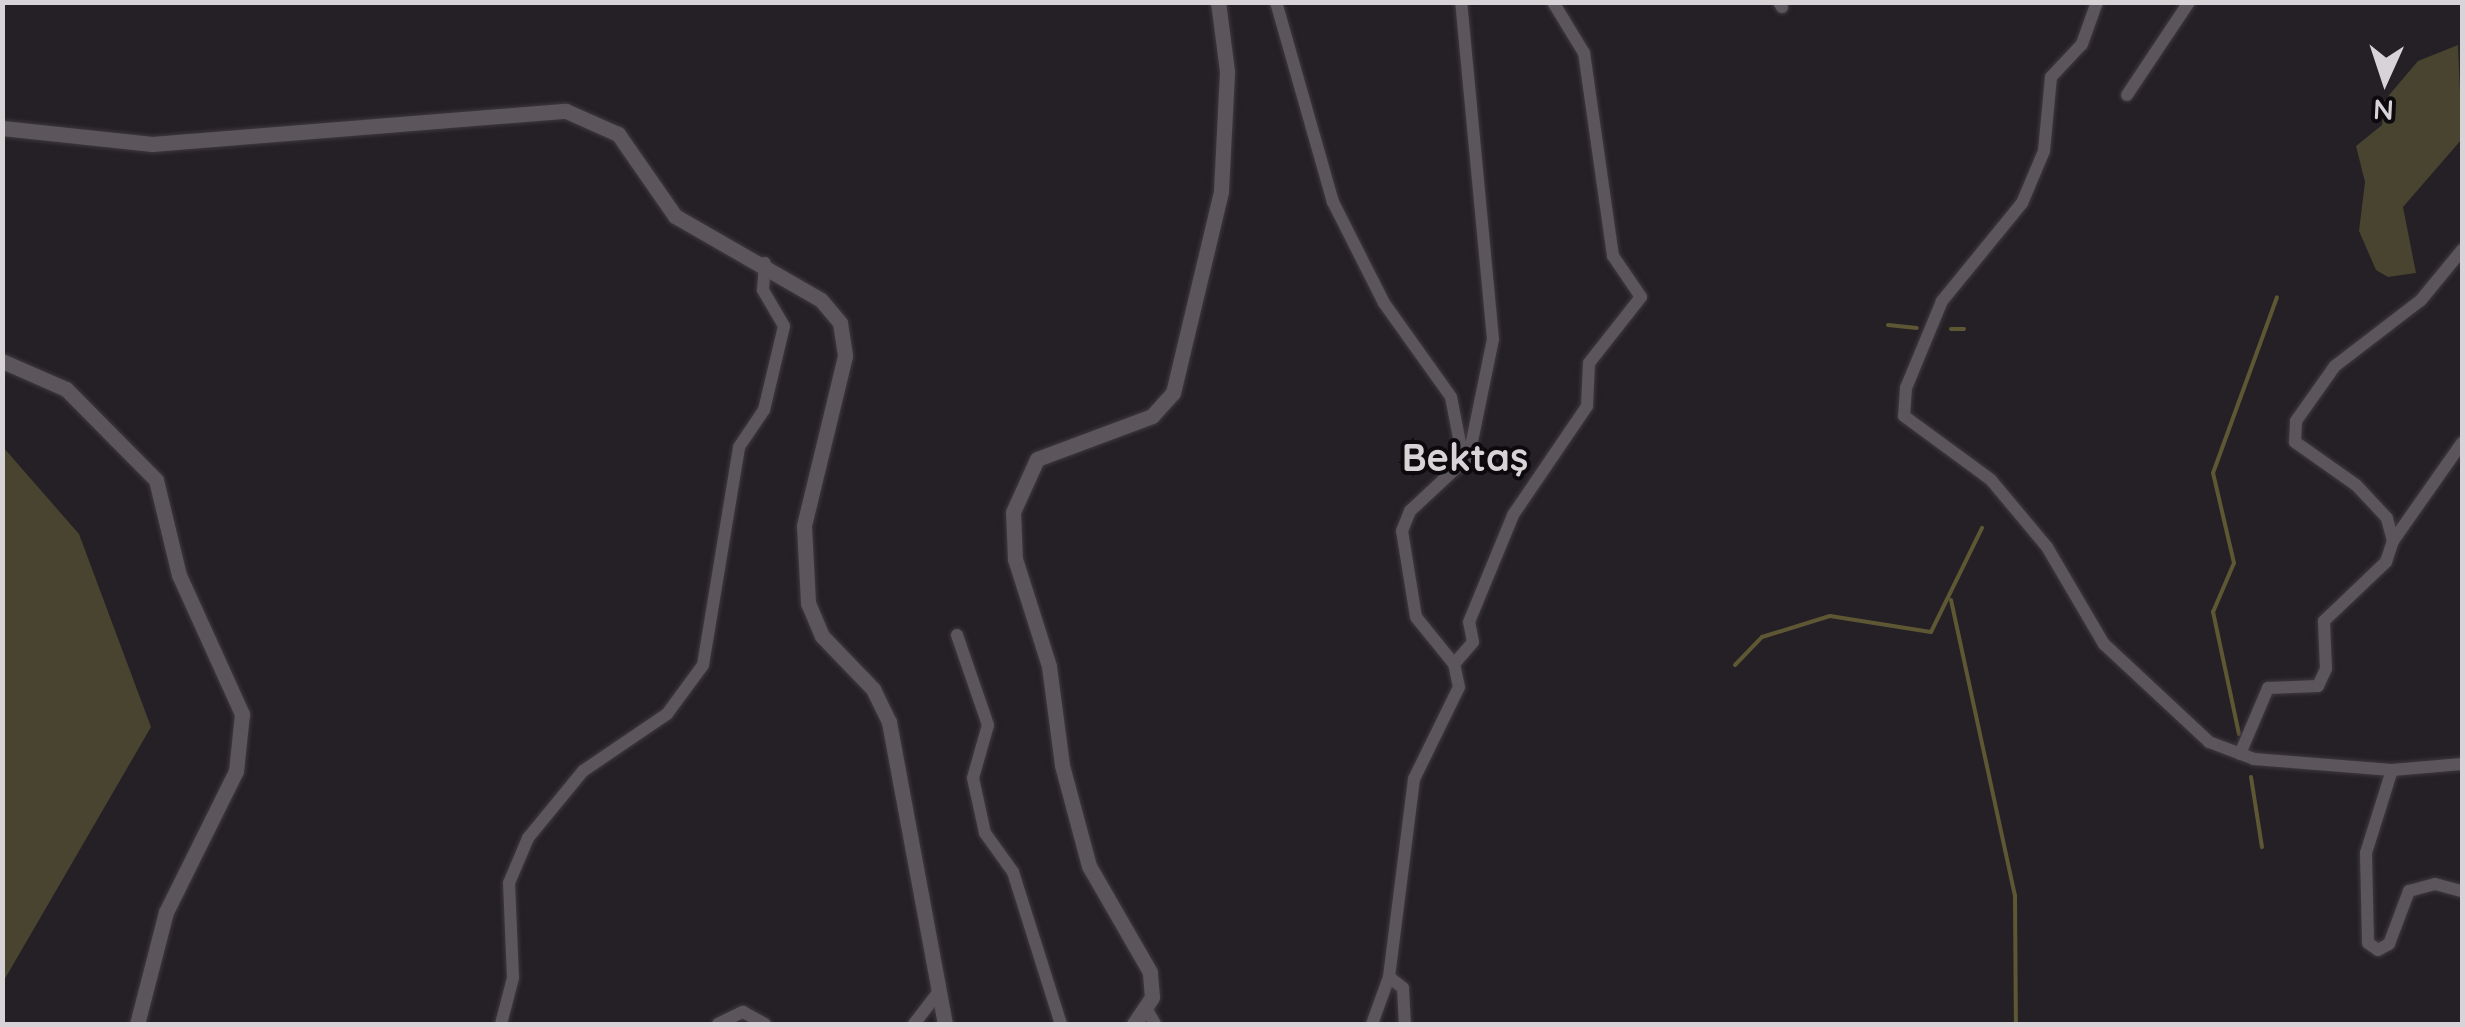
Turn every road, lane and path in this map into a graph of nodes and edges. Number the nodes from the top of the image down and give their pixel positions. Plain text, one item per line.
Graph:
1 (1218, 2) edge
2 (1276, 2) edge
3 (1462, 2) edge
4 (1553, 2) edge
5 (2097, 2) edge
6 (2189, 2) edge
7 (2127, 95) dead end
8 (2, 128) edge
9 (2462, 250) edge
10 (765, 264) junction
11 (2, 360) edge
12 (2462, 444) edge
13 (1464, 463) junction
14 (2392, 541) junction
15 (957, 634) dead end
16 (1454, 664) junction
17 (2247, 757) junction
18 (2462, 764) edge
19 (2392, 770) junction
20 (2462, 890) edge
21 (1390, 976) junction
22 (940, 990) junction
23 (1151, 1017) edge
24 (137, 1024) edge
25 (500, 1024) edge
26 (718, 1024) edge
27 (765, 1024) edge
28 (914, 1024) edge
29 (944, 1024) edge
30 (1060, 1024) edge
31 (1134, 1024) edge
32 (1372, 1024) edge
33 (1405, 1024) edge

1 - 23 street
2 - 13 street
3 - 13 street
4 - 16 street
5 - 17 street
6 - 7 street
8 - 10 street
9 - 14 street
10 - 22 street
10 - 25 street
11 - 24 street
12 - 14 street
13 - 16 street
14 - 17 street
15 - 30 street
16 - 21 street
17 - 19 street
18 - 19 street
19 - 20 street
21 - 32 street
21 - 33 street
22 - 28 street
22 - 29 street
23 - 31 street
26 - 27 street

